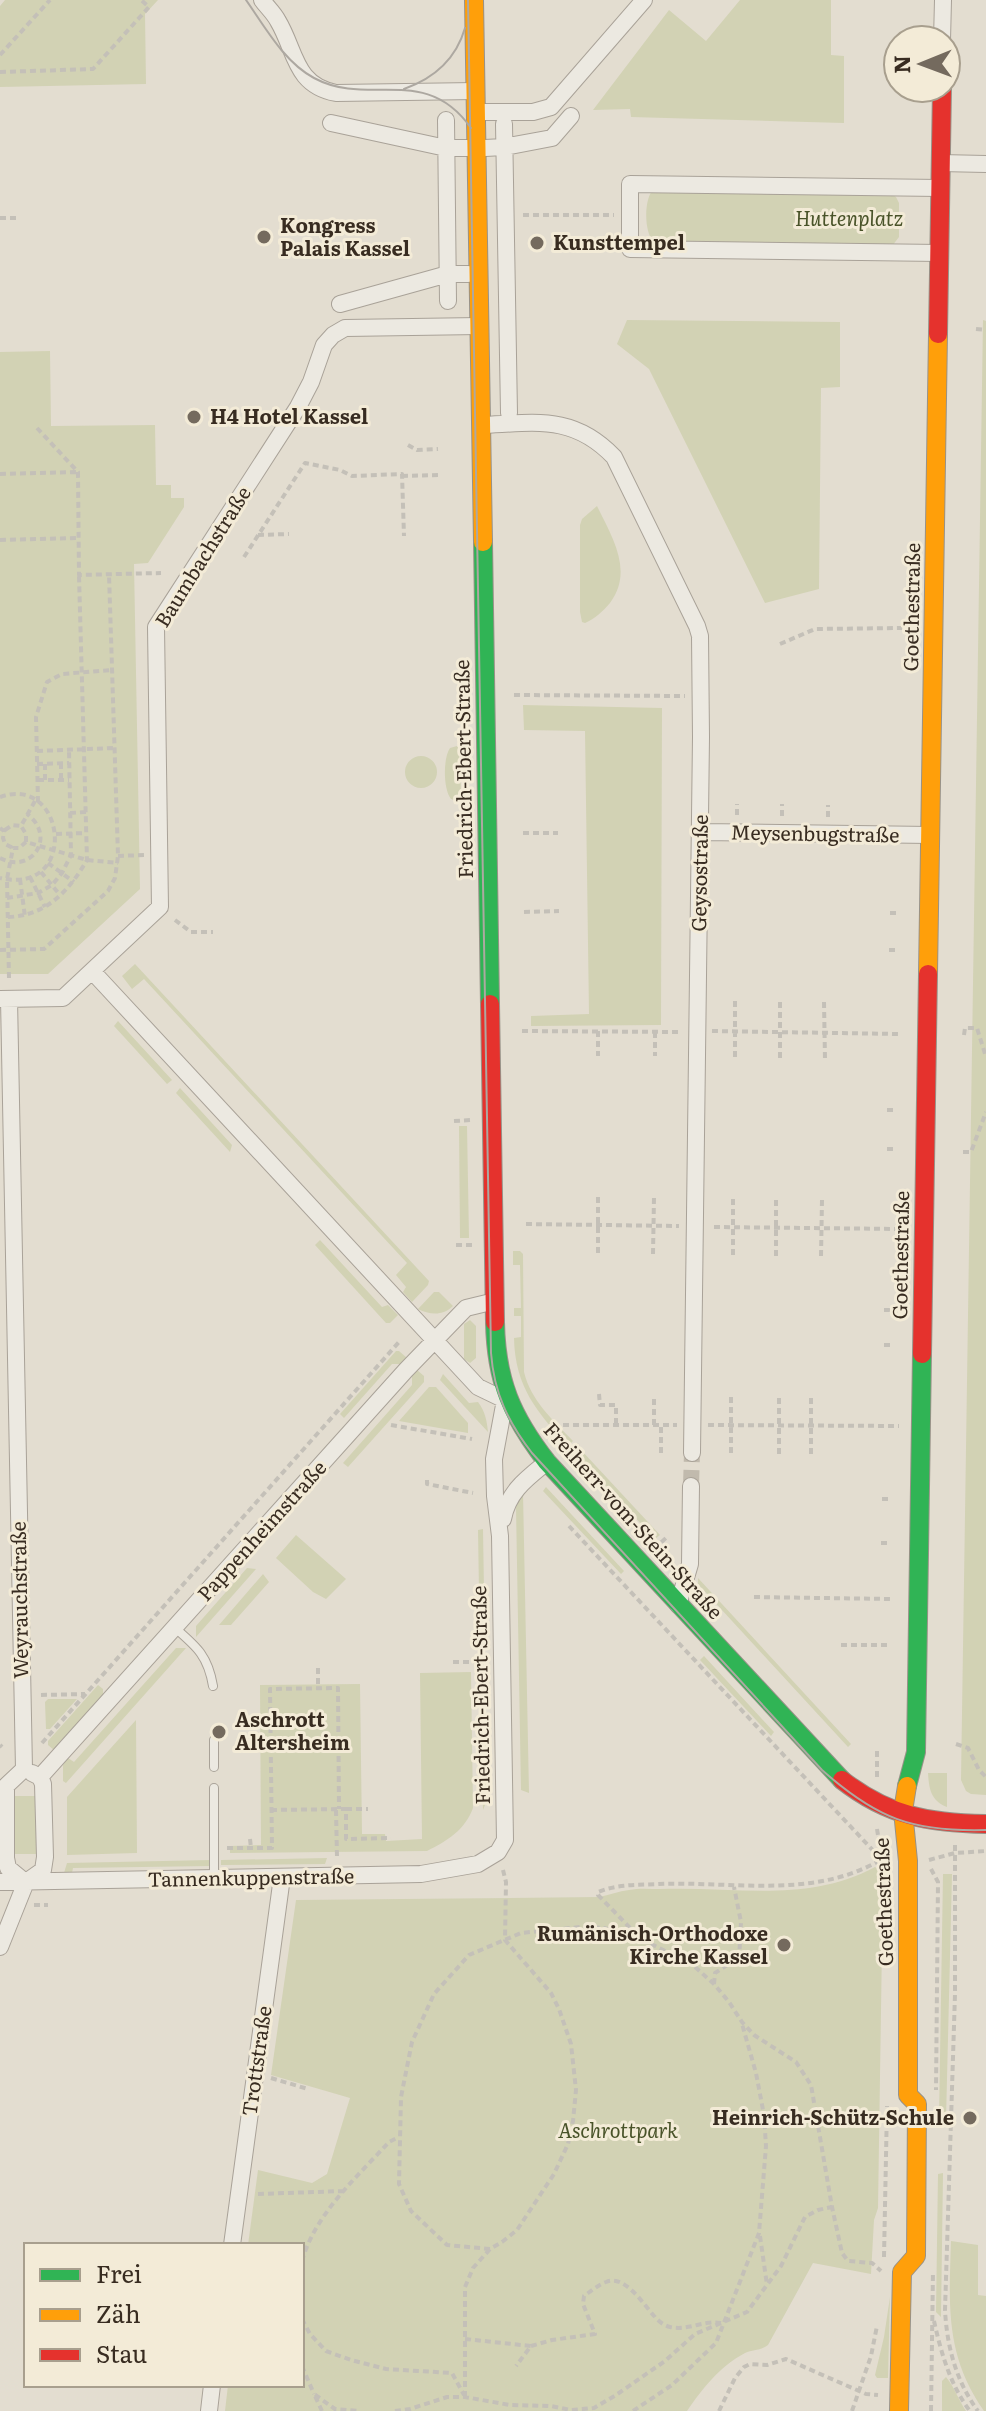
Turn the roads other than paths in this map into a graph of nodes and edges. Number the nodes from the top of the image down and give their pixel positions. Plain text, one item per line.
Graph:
1 (262, 0) edge
2 (474, 0) edge
3 (644, 0) edge
4 (943, 0) edge
5 (942, 24) edge
6 (475, 91) junction
7 (942, 104) edge
8 (476, 112) junction
9 (571, 116) dead end
10 (446, 120) dead end
11 (331, 123) dead end
12 (504, 124) dead end
13 (504, 147) junction
14 (446, 148) junction
15 (467, 148) dead end
16 (485, 148) dead end
17 (940, 163) junction
18 (986, 164) edge
19 (940, 188) junction
20 (940, 253) junction
21 (487, 273) dead end
22 (506, 273) junction
23 (448, 274) junction
24 (468, 274) dead end
25 (448, 301) dead end
26 (340, 304) dead end
27 (484, 334) junction
28 (508, 342) junction
29 (509, 413) dead end
30 (481, 425) junction
31 (700, 832) junction
32 (930, 835) junction
33 (92, 971) junction
34 (5, 999) edge
35 (495, 1301) junction
36 (435, 1340) junction
37 (505, 1400) junction
38 (692, 1453) tunnel mouth
39 (540, 1468) junction
40 (691, 1486) tunnel mouth
41 (500, 1536) junction
42 (678, 1605) junction
43 (175, 1628) junction
44 (213, 1686) dead end
45 (214, 1740) dead end
46 (214, 1767) dead end
47 (24, 1769) junction
48 (40, 1777) junction
49 (4, 1780) edge
50 (214, 1788) dead end
51 (903, 1816) junction
52 (986, 1824) edge
53 (498, 1852) joint
54 (282, 1877) junction
55 (214, 1878) junction
56 (0, 1882) edge
57 (26, 1882) junction
58 (0, 1947) edge
59 (232, 2243) edge
60 (212, 2387) edge
61 (900, 2404) edge
62 (209, 2411) edge

1 - 6 street
2 - 6 street, Friedrich-Ebert-Straße
3 - 8 street
4 - 5 street
6 - 8 street, Friedrich-Ebert-Straße
7 - 17 street, Goethestraße
8 - 27 street, Friedrich-Ebert-Straße
9 - 13 street
10 - 14 street
11 - 14 street
12 - 13 street
13 - 16 street
13 - 22 street
14 - 15 street
14 - 23 street
17 - 18 street
17 - 19 street, Goethestraße
19 - 20 street, Goethestraße
19 - 20 street
20 - 32 street, Goethestraße
21 - 22 street
22 - 28 street
23 - 24 street
23 - 25 street
23 - 26 street
27 - 28 street, Baumbachstraße
27 - 30 street, Friedrich-Ebert-Straße
27 - 33 street, Baumbachstraße
28 - 29 street
30 - 31 street, Geysostraße
30 - 35 street, Friedrich-Ebert-Straße
31 - 32 street, Meysenbugstraße
31 - 38 street, Geysostraße
32 - 51 street, Goethestraße
33 - 34 street, Baumbachstraße
33 - 36 street, Freiherr-vom-Stein-Straße
34 - 47 street, Weyrauchstraße
35 - 36 street, Pappenheimstraße
35 - 37 street, Friedrich-Ebert-Straße
36 - 37 street, Freiherr-vom-Stein-Straße
36 - 43 street, Pappenheimstraße
37 - 39 street, Freiherr-vom-Stein-Straße
37 - 41 street, Friedrich-Ebert-Straße
39 - 41 street, Friedrich-Ebert-Straße
39 - 42 street, Freiherr-vom-Stein-Straße
40 - 42 street
41 - 53 street, Friedrich-Ebert-Straße
42 - 51 street, Freiherr-vom-Stein-Straße
43 - 44 lane
43 - 48 street, Pappenheimstraße
45 - 46 lane
47 - 48 street
47 - 49 street
48 - 57 street
49 - 57 street
50 - 55 lane
51 - 52 street, Freiherr-vom-Stein-Straße
51 - 61 street, Goethestraße
53 - 54 street, Tannenkuppenstraße
54 - 55 street, Tannenkuppenstraße
54 - 59 street, Trottstraße
55 - 57 street, Tannenkuppenstraße
56 - 57 street, Tannenkuppenstraße
57 - 58 street
60 - 62 street

